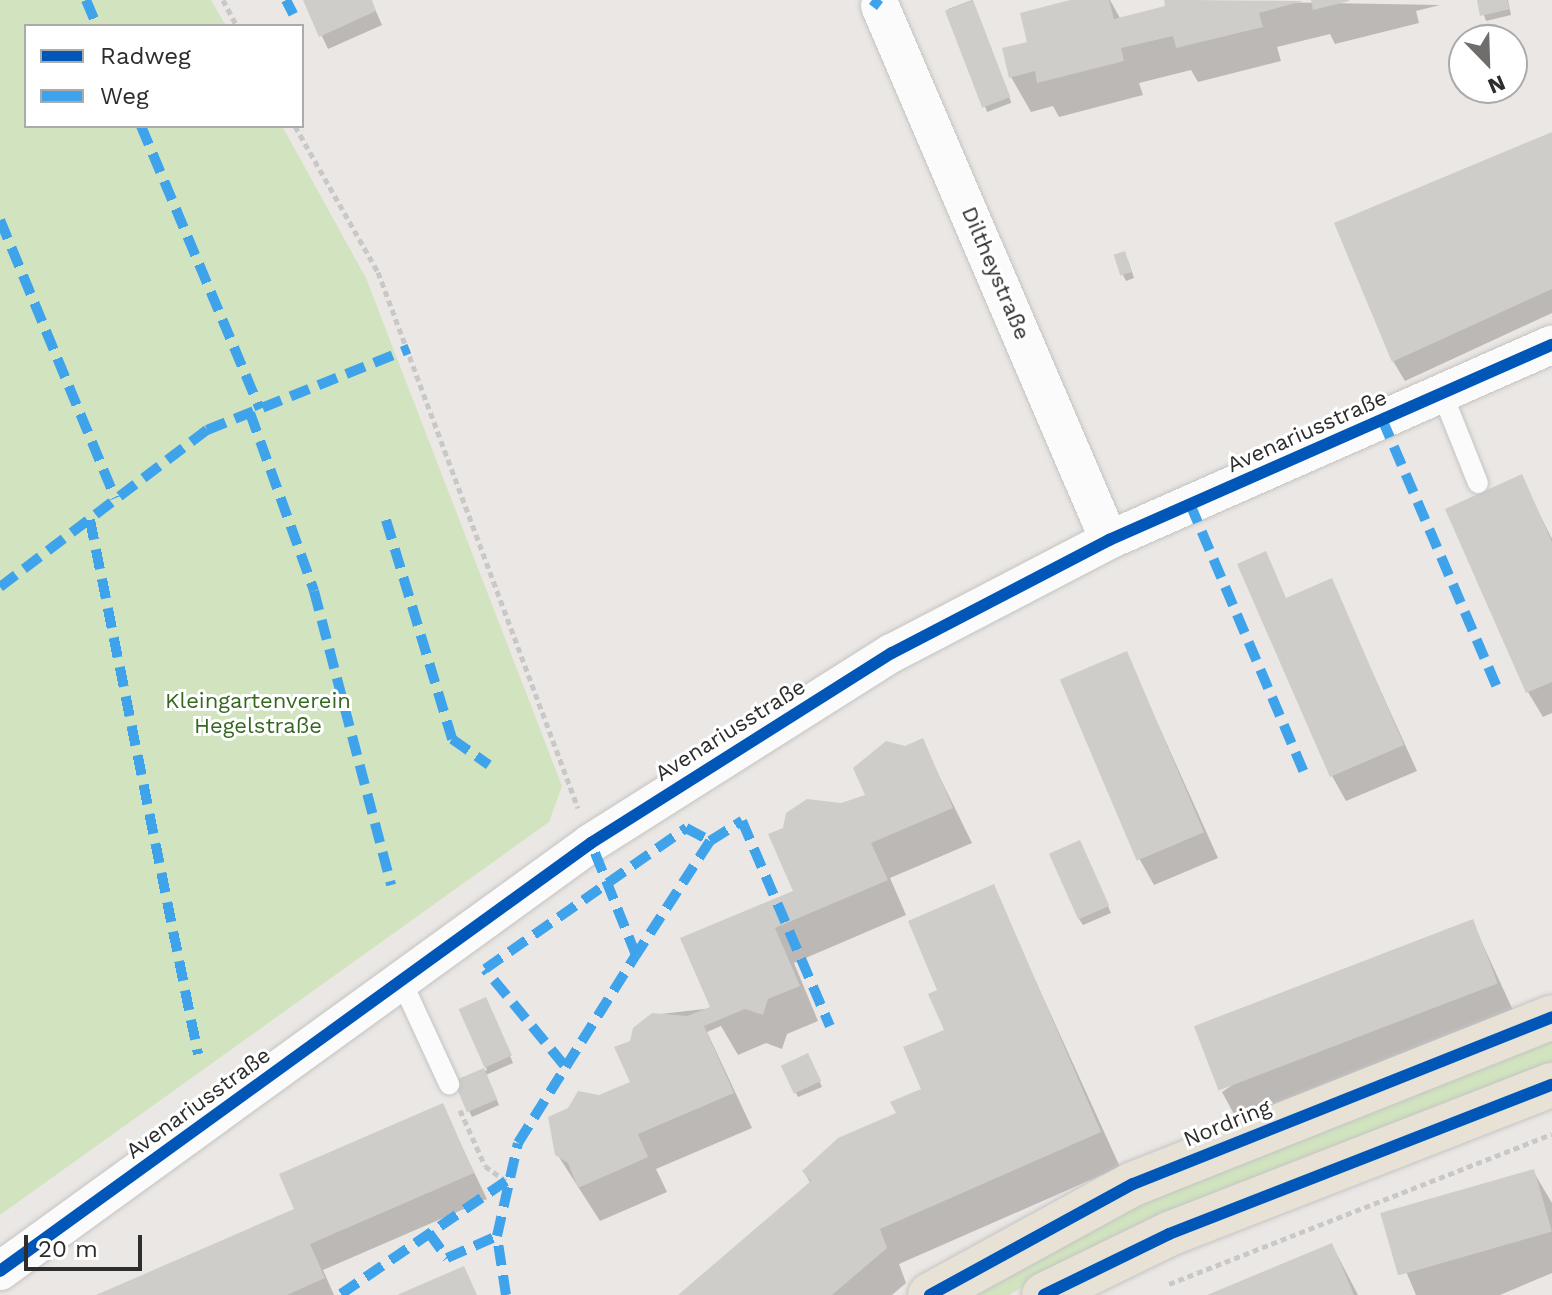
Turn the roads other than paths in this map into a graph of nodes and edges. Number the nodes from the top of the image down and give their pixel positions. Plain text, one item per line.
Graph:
1 (880, 6) dead end
2 (1552, 345) edge
3 (1442, 393) junction
4 (1478, 483) dead end
5 (1109, 540) junction
6 (401, 980) junction
7 (1552, 1017) edge
8 (449, 1084) road end
9 (1552, 1085) edge
10 (0, 1271) edge
11 (930, 1295) edge
12 (1044, 1295) edge

1 - 5 street, Diltheystraße
2 - 3 street, Avenariusstraße
3 - 4 lane
3 - 5 street, Avenariusstraße
5 - 6 street, Avenariusstraße
6 - 8 lane
6 - 10 street, Avenariusstraße
7 - 11 main road, Nordring
9 - 12 main road

